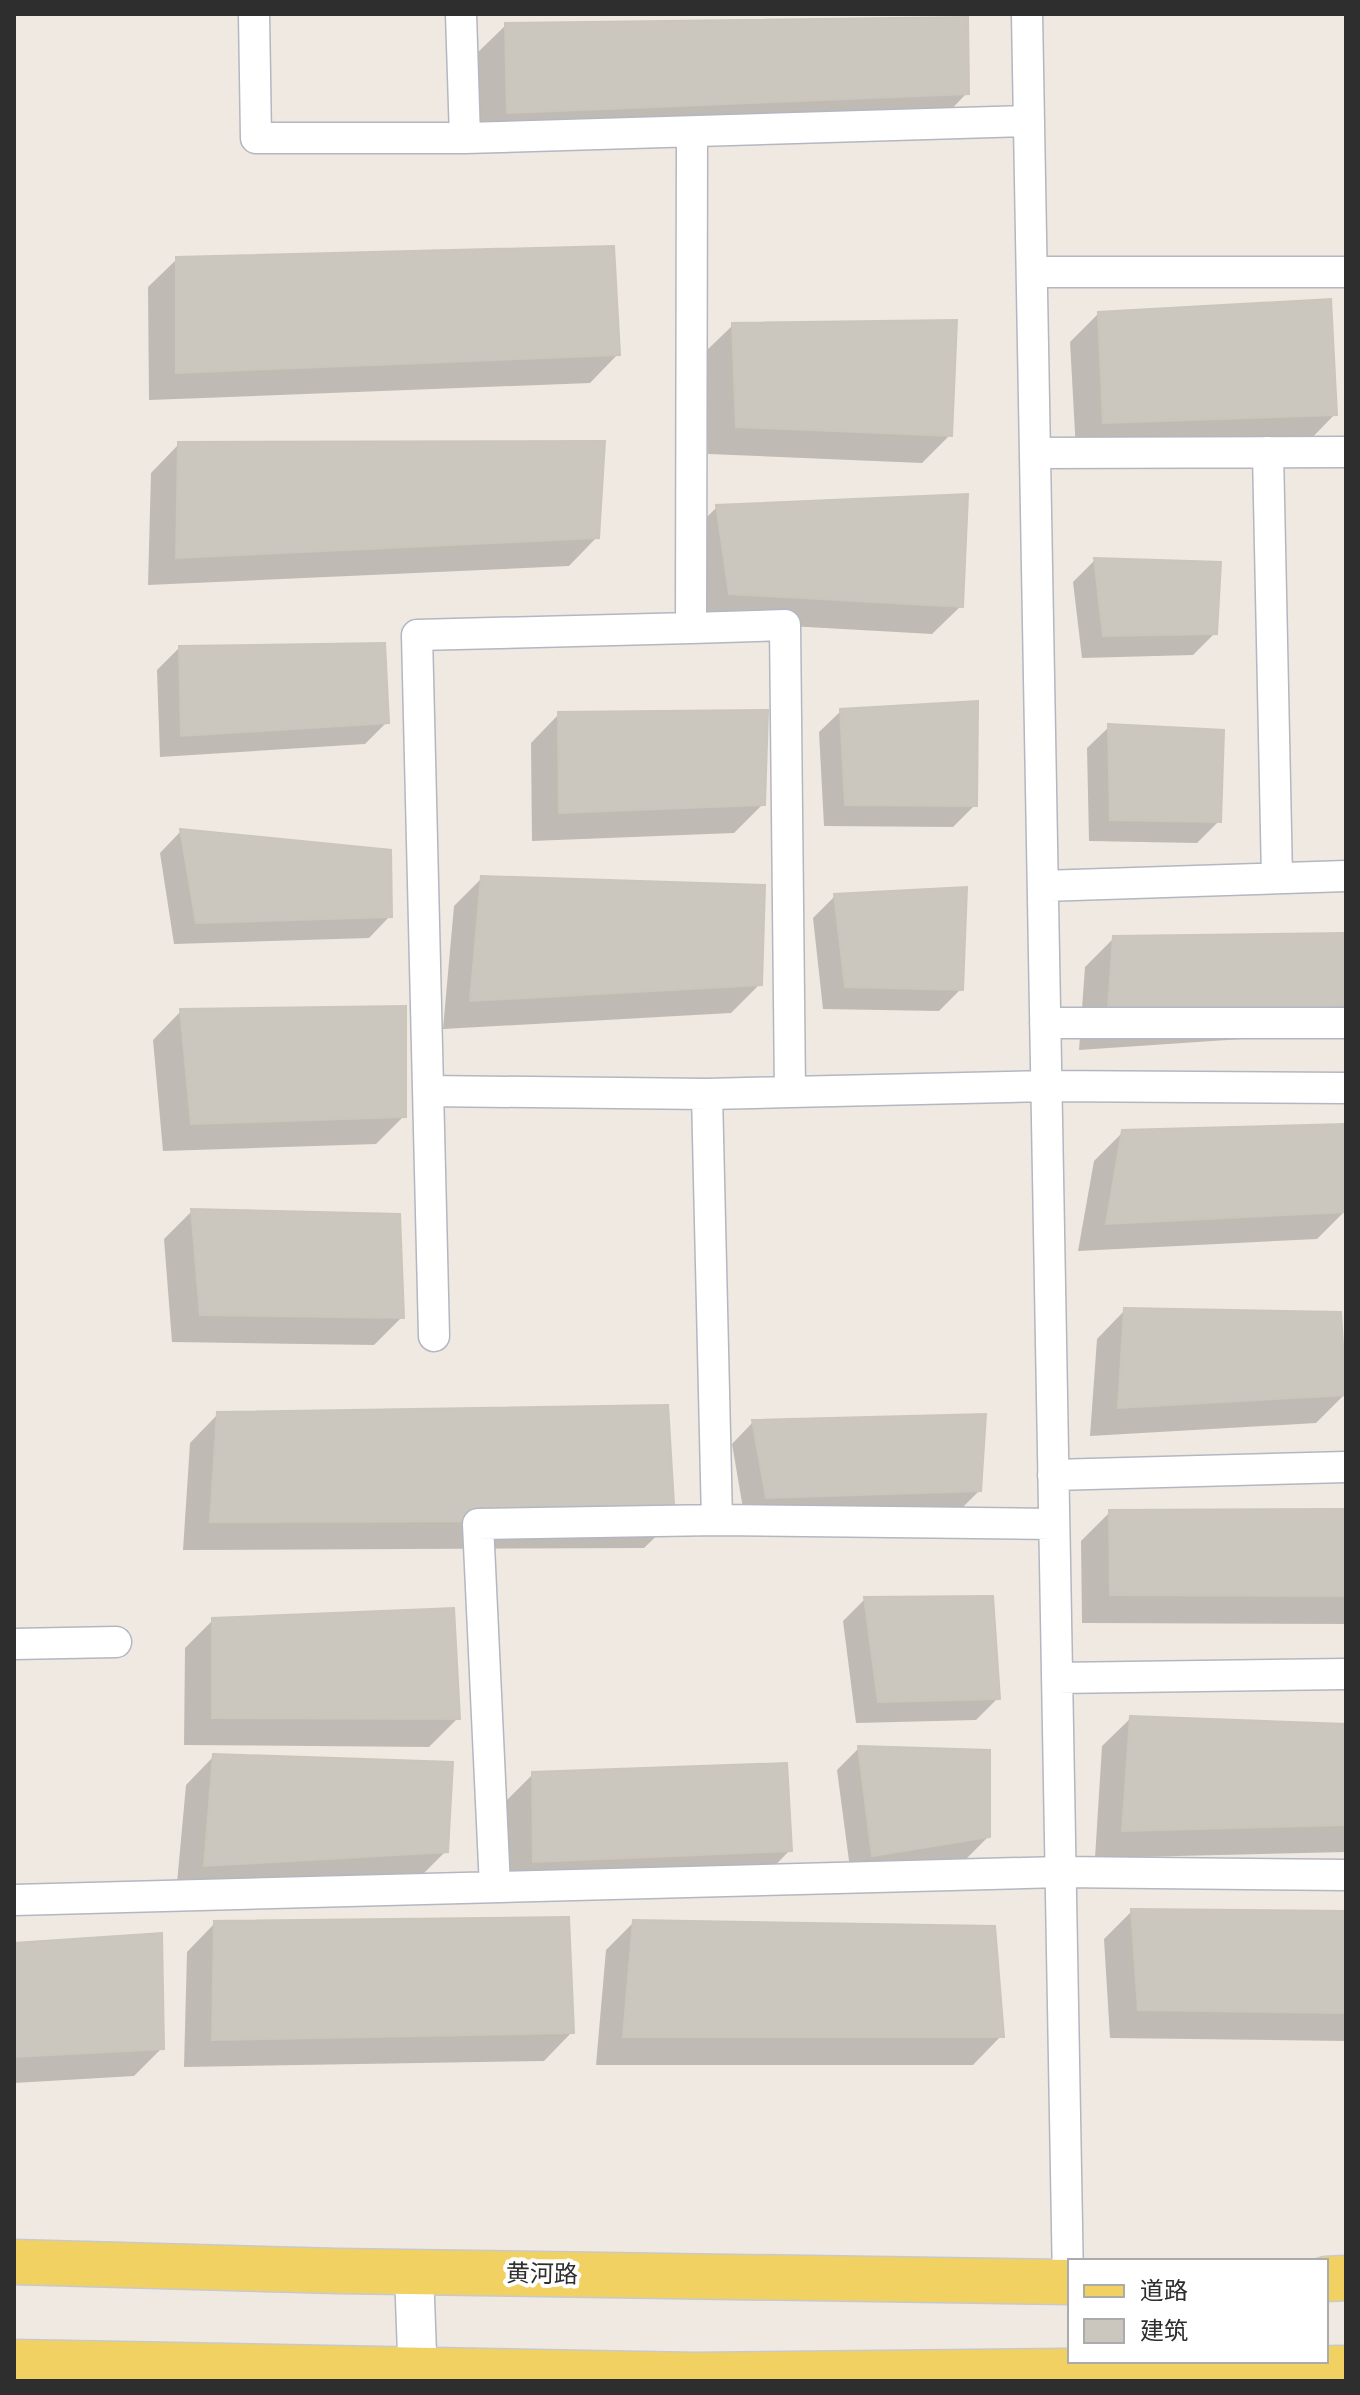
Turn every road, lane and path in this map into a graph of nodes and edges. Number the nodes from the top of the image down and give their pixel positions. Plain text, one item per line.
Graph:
1 (254, 14) edge
2 (461, 14) edge
3 (1027, 14) edge
4 (1029, 121) junction
5 (692, 132) junction
6 (465, 138) junction
7 (1032, 272) junction
8 (1346, 272) edge
9 (1268, 452) junction
10 (1346, 452) edge
11 (1035, 453) junction
12 (691, 628) junction
13 (1346, 876) edge
14 (1277, 878) junction
15 (1043, 886) junction
16 (1045, 1023) junction
17 (1346, 1023) edge
18 (1046, 1086) junction
19 (1346, 1088) edge
20 (428, 1091) junction
21 (790, 1092) junction
22 (707, 1094) junction
23 (434, 1336) dead end
24 (1346, 1467) edge
25 (1053, 1475) junction
26 (717, 1520) junction
27 (1054, 1524) junction
28 (116, 1642) dead end
29 (14, 1644) edge
30 (1346, 1674) edge
31 (1057, 1678) junction
32 (1060, 1872) junction
33 (1346, 1875) edge
34 (495, 1887) junction
35 (14, 1900) edge
36 (1068, 2259) edge
37 (14, 2262) edge
38 (414, 2272) junction
39 (1068, 2282) edge
40 (14, 2362) edge
41 (1346, 2368) edge
42 (418, 2376) edge

1 - 6 street
2 - 6 street
3 - 4 street
4 - 5 street
4 - 7 street
5 - 6 street
5 - 12 street
7 - 8 street
7 - 11 street
9 - 10 street
9 - 11 street
9 - 14 street
11 - 15 street
12 - 20 street
12 - 21 street
13 - 14 street
14 - 15 street
15 - 16 street
16 - 17 street
16 - 18 street
18 - 19 street
18 - 21 street
18 - 25 street
20 - 22 street
20 - 23 street
21 - 22 street
22 - 26 street
24 - 25 street
25 - 27 street
26 - 27 street
26 - 34 street
27 - 31 street
28 - 29 street
30 - 31 street
31 - 32 street
32 - 33 street
32 - 34 street
32 - 36 street
34 - 35 street
37 - 38 main road, 黄河路
38 - 39 main road, 黄河路
38 - 42 street
40 - 42 main road
41 - 42 main road

